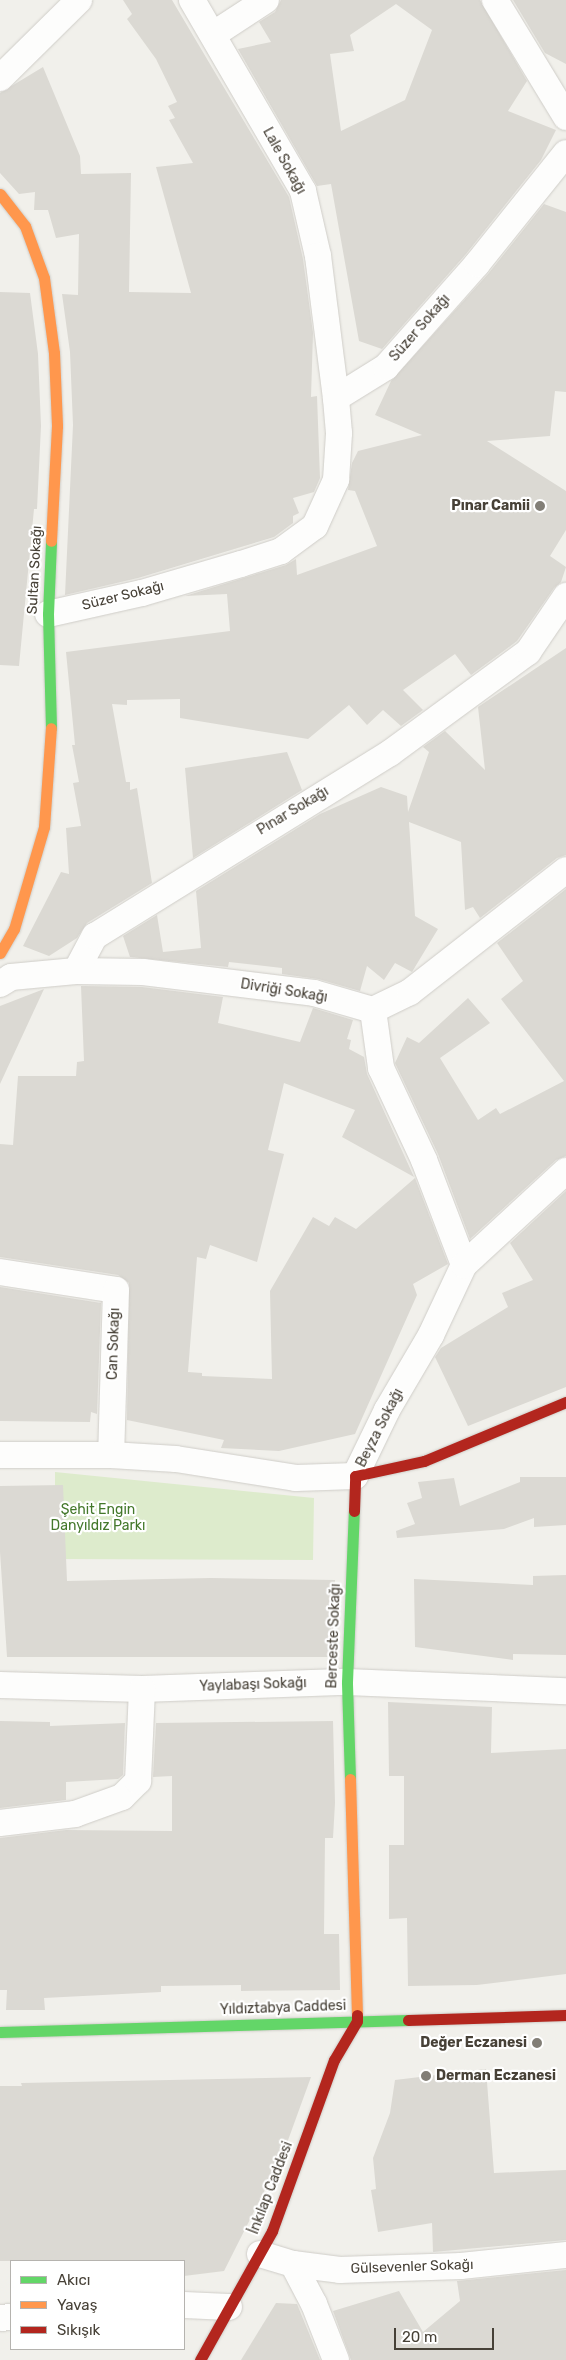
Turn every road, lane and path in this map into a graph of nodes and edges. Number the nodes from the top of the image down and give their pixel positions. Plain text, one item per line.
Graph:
1 (79, 0) edge
2 (192, 0) edge
3 (266, 0) edge
4 (495, 0) edge
5 (214, 34) junction
6 (0, 78) edge
7 (566, 117) edge
8 (566, 153) edge
9 (0, 194) edge
10 (336, 398) junction
11 (566, 596) edge
12 (48, 614) junction
13 (566, 870) edge
14 (0, 953) edge
15 (76, 971) junction
16 (0, 984) edge
17 (373, 1010) junction
18 (566, 1171) edge
19 (464, 1265) junction
20 (0, 1272) edge
21 (566, 1402) edge
22 (0, 1455) edge
23 (111, 1455) junction
24 (355, 1476) junction
25 (347, 1682) junction
26 (0, 1685) edge
27 (142, 1689) junction
28 (566, 1691) edge
29 (0, 1823) edge
30 (566, 2015) edge
31 (357, 2021) junction
32 (0, 2032) edge
33 (260, 2254) junction
34 (566, 2255) edge
35 (292, 2264) junction
36 (185, 2305) edge
37 (229, 2307) junction
38 (200, 2360) edge
39 (336, 2360) edge

1 - 6 street
2 - 5 street, Lale Sokağı
3 - 5 street
4 - 7 street
5 - 10 street, Lale Sokağı
8 - 10 street, Süzer Sokağı
9 - 12 street, Sultan Sokağı
10 - 12 street, Süzer Sokağı
11 - 15 street, Pınar Sokağı
12 - 14 street, Sultan Sokağı
13 - 17 street
15 - 16 street
15 - 17 street, Divriği Sokağı
17 - 19 street
18 - 19 street, Beyza Sokağı
19 - 24 street, Beyza Sokağı
20 - 23 street, Can Sokağı
21 - 24 street
22 - 23 street, Beyza Sokağı
23 - 24 street, Beyza Sokağı
24 - 25 street, Berceste Sokağı
25 - 27 street, Yaylabaşı Sokağı
25 - 28 street, Yaylabaşı Sokağı
25 - 31 street, Berceste Sokağı
26 - 27 street, Yaylabaşı Sokağı
27 - 29 street
30 - 31 street, Yıldıztabya Caddesi
31 - 32 street, Yıldıztabya Caddesi
31 - 33 street, İnkılap Caddesi
33 - 35 street, Gülsevenler Sokağı
33 - 37 street, İnkılap Caddesi
34 - 35 street, Gülsevenler Sokağı
35 - 39 street
36 - 37 street
37 - 38 street, İnkılap Caddesi

